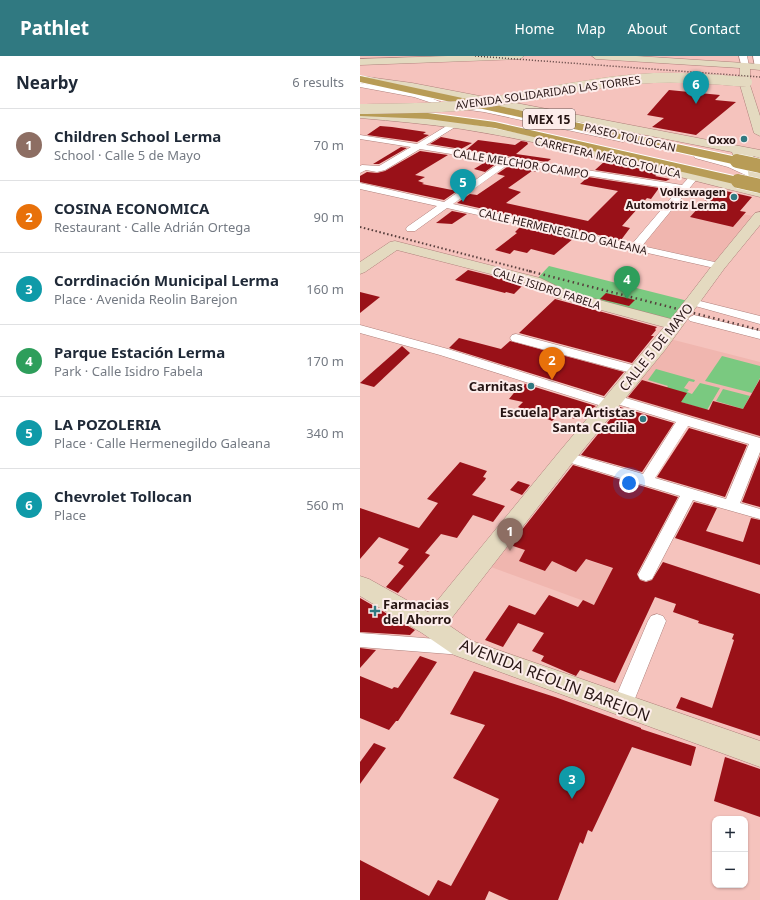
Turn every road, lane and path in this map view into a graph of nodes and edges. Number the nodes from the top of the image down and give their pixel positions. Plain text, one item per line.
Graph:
1 (520, 56) edge
2 (596, 56) edge
3 (757, 56) edge
4 (744, 61) edge
5 (360, 62) edge
6 (758, 73) edge
7 (360, 81) edge
8 (441, 104) junction
9 (360, 105) edge
10 (360, 109) edge
11 (360, 114) edge
12 (456, 124) junction
13 (760, 133) edge
14 (360, 137) edge
15 (420, 146) junction
16 (760, 146) edge
17 (720, 147) junction
18 (760, 154) edge
19 (509, 160) junction
20 (360, 170) edge
21 (758, 176) edge
22 (694, 177) junction
23 (737, 184) junction
24 (360, 186) edge
25 (683, 188) junction
26 (760, 193) edge
27 (447, 205) junction
28 (760, 216) edge
29 (411, 229) dead end
30 (635, 247) junction
31 (720, 266) junction
32 (360, 269) edge
33 (692, 302) junction
34 (760, 320) edge
35 (684, 322) junction
36 (360, 329) edge
37 (760, 335) edge
38 (516, 338) dead end
39 (639, 371) junction
40 (612, 402) junction
41 (684, 421) junction
42 (759, 442) edge
43 (566, 457) junction
44 (646, 481) junction
45 (689, 493) junction
46 (731, 505) junction
47 (760, 514) edge
48 (646, 575) dead end
49 (360, 585) edge
50 (657, 621) dead end
51 (431, 626) junction
52 (360, 640) edge
53 (463, 648) junction
54 (622, 706) junction
55 (760, 754) edge

1 - 5 main road
2 - 4 main road, AVENIDA SOLIDARIDAD LAS TORRES
3 - 6 street
4 - 6 main road, AVENIDA SOLIDARIDAD LAS TORRES
4 - 13 main road
6 - 10 main road, AVENIDA SOLIDARIDAD LAS TORRES, bridge
7 - 8 street
7 - 17 main road
7 - 21 highway, PASEO TOLLOCAN / MEX 15, bridge
8 - 9 street
8 - 21 street
11 - 12 main road, CARRETERA MÉXICO-TOLUCA
11 - 23 highway, PASEO TOLLOCAN / MEX 15
12 - 15 street
12 - 22 main road, CARRETERA MÉXICO-TOLUCA
14 - 15 street, CALLE MELCHOR OCAMPO
15 - 19 street, CALLE MELCHOR OCAMPO
15 - 20 street
16 - 17 main road
17 - 18 main road
17 - 21 main road
19 - 25 street, CALLE MELCHOR OCAMPO
19 - 27 street
21 - 23 highway, PASEO TOLLOCAN / MEX 15, bridge
22 - 23 main road, CARRETERA MÉXICO-TOLUCA
22 - 25 street
23 - 26 main road, CARRETERA MÉXICO-TOLUCA
24 - 27 street, CALLE HERMENEGILDO GALEANA
25 - 30 street
27 - 29 street
27 - 30 street, CALLE HERMENEGILDO GALEANA
28 - 31 main road, CALLE 5 DE MAYO
30 - 31 street, CALLE HERMENEGILDO GALEANA
31 - 33 main road, CALLE 5 DE MAYO
32 - 35 main road, CALLE ISIDRO FABELA
33 - 34 street
33 - 35 main road, CALLE 5 DE MAYO
35 - 37 street
35 - 39 main road, CALLE 5 DE MAYO
36 - 40 street
38 - 39 street
39 - 40 main road, CALLE 5 DE MAYO
40 - 41 street
40 - 43 main road, CALLE 5 DE MAYO
41 - 42 street
41 - 44 street
42 - 46 street
43 - 44 street
43 - 51 main road, CALLE 5 DE MAYO
44 - 45 street
45 - 46 street
45 - 48 street
46 - 47 street
49 - 51 main road, AVENIDA REOLIN BAREJON
50 - 54 street
51 - 53 main road, AVENIDA REOLIN BAREJON
52 - 53 street
53 - 54 main road, AVENIDA REOLIN BAREJON
54 - 55 main road, AVENIDA REOLIN BAREJON

